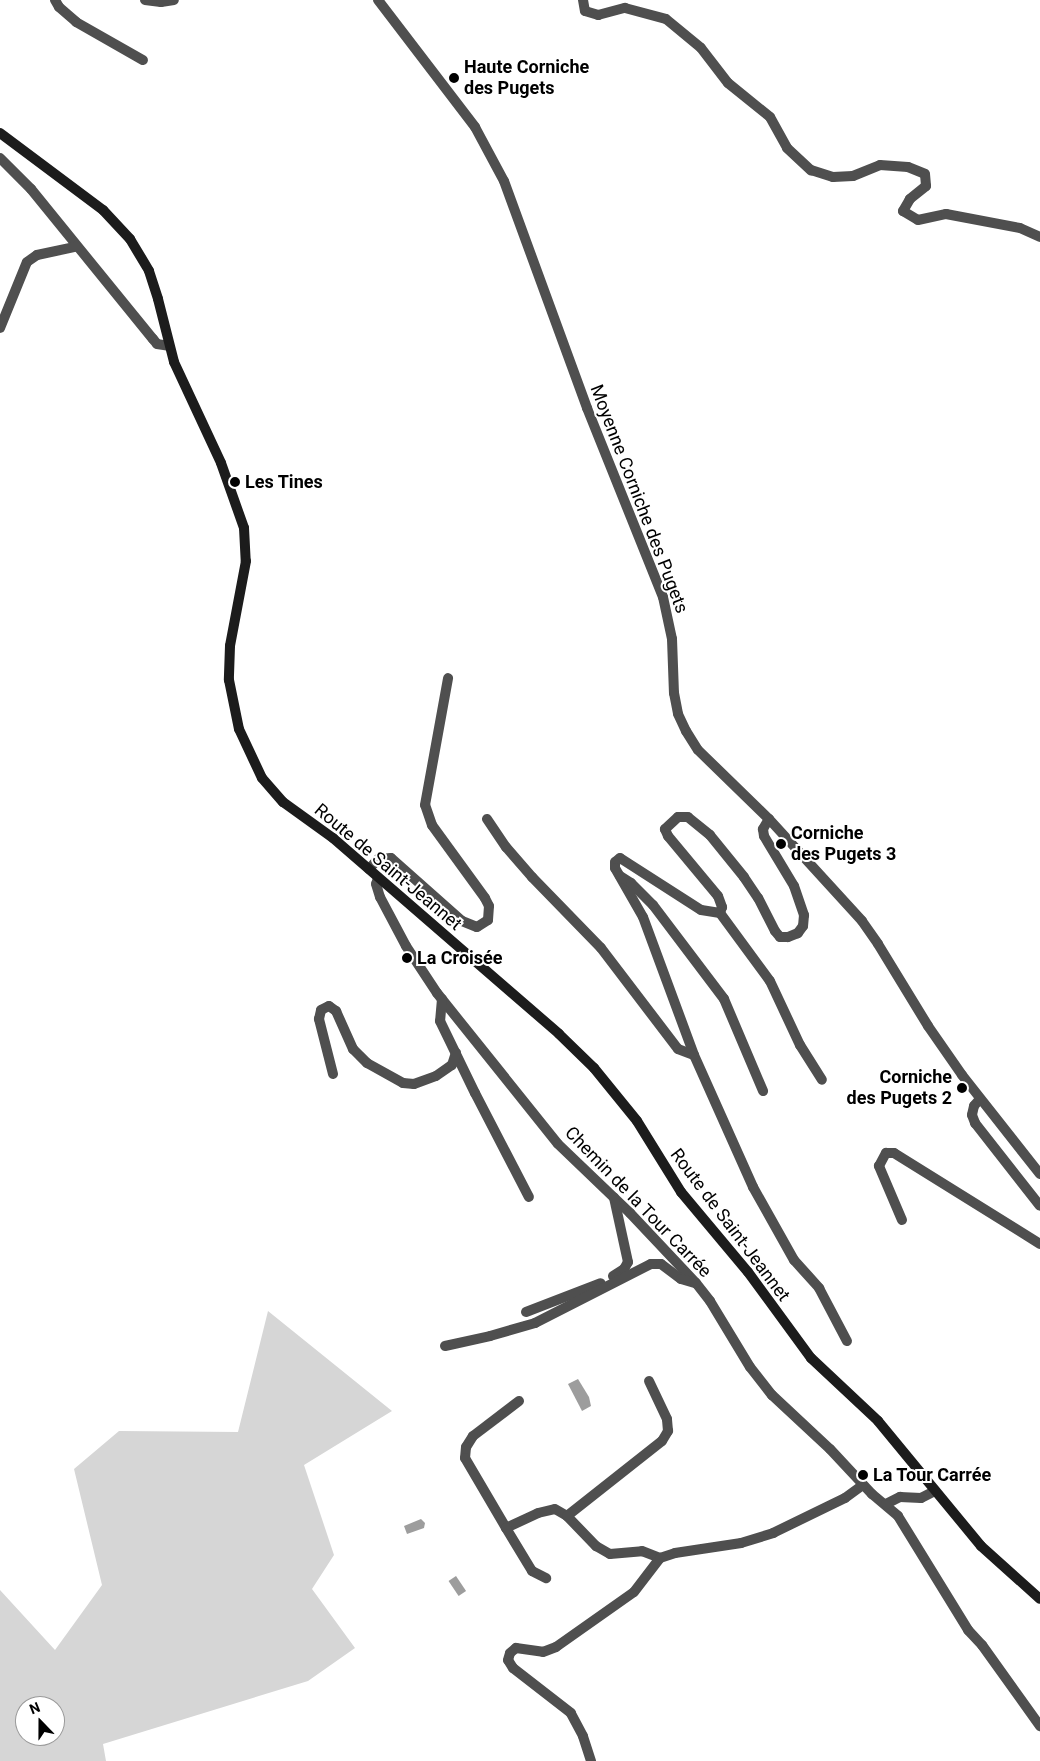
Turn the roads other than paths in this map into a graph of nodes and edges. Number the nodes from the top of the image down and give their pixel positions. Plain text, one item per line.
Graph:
1 (55, 0) edge
2 (145, 0) edge
3 (174, 0) edge
4 (378, 0) edge
5 (583, 0) edge
6 (143, 60) dead end
7 (0, 133) edge
8 (0, 158) edge
9 (1040, 237) edge
10 (76, 247) junction
11 (0, 328) edge
12 (169, 346) junction
13 (448, 678) dead end
14 (769, 818) junction
15 (487, 819) dead end
16 (369, 869) junction
17 (619, 876) junction
18 (378, 878) junction
19 (720, 913) junction
20 (442, 999) junction
21 (456, 1054) junction
22 (694, 1055) junction
23 (334, 1074) dead end
24 (822, 1080) dead end
25 (763, 1090) dead end
26 (980, 1099) junction
27 (1040, 1174) edge
28 (529, 1197) dead end
29 (614, 1198) junction
30 (1040, 1206) edge
31 (902, 1220) dead end
32 (1040, 1244) edge
33 (696, 1283) junction
34 (526, 1312) dead end
35 (847, 1342) dead end
36 (445, 1346) dead end
37 (649, 1381) dead end
38 (519, 1401) dead end
39 (863, 1485) junction
40 (936, 1492) junction
41 (886, 1504) junction
42 (567, 1516) junction
43 (506, 1528) junction
44 (660, 1558) junction
45 (546, 1578) dead end
46 (1040, 1599) edge
47 (1040, 1726) edge
48 (591, 1761) edge

1 - 6 street
2 - 3 street
4 - 14 street, Moyenne Corniche des Pugets
5 - 9 street
7 - 12 main road, Route de Saint-Jeannet
8 - 10 street
10 - 11 street
10 - 12 street
12 - 16 main road, Route de Saint-Jeannet
13 - 16 street
14 - 19 street
14 - 26 street, Moyenne Corniche des Pugets
15 - 22 street
16 - 18 main road, Route de Saint-Jeannet
17 - 19 street
17 - 22 street
17 - 25 street
18 - 20 street, Chemin de la Tour Carrée
18 - 40 main road, Route de Saint-Jeannet
19 - 24 street
20 - 21 street
20 - 29 street, Chemin de la Tour Carrée
21 - 23 street
21 - 28 street
22 - 35 street
26 - 27 street, Moyenne Corniche des Pugets
26 - 30 street
29 - 33 street, Chemin de la Tour Carrée
29 - 34 street
31 - 32 street
33 - 36 street
33 - 39 street, Chemin de la Tour Carrée
37 - 42 street
38 - 43 street
39 - 41 street, Chemin de la Tour Carrée
39 - 44 street
40 - 41 street
40 - 46 main road, Route de Saint-Jeannet
41 - 47 street, Chemin de la Tour Carrée
42 - 43 street
42 - 44 street
43 - 45 street
44 - 48 street

